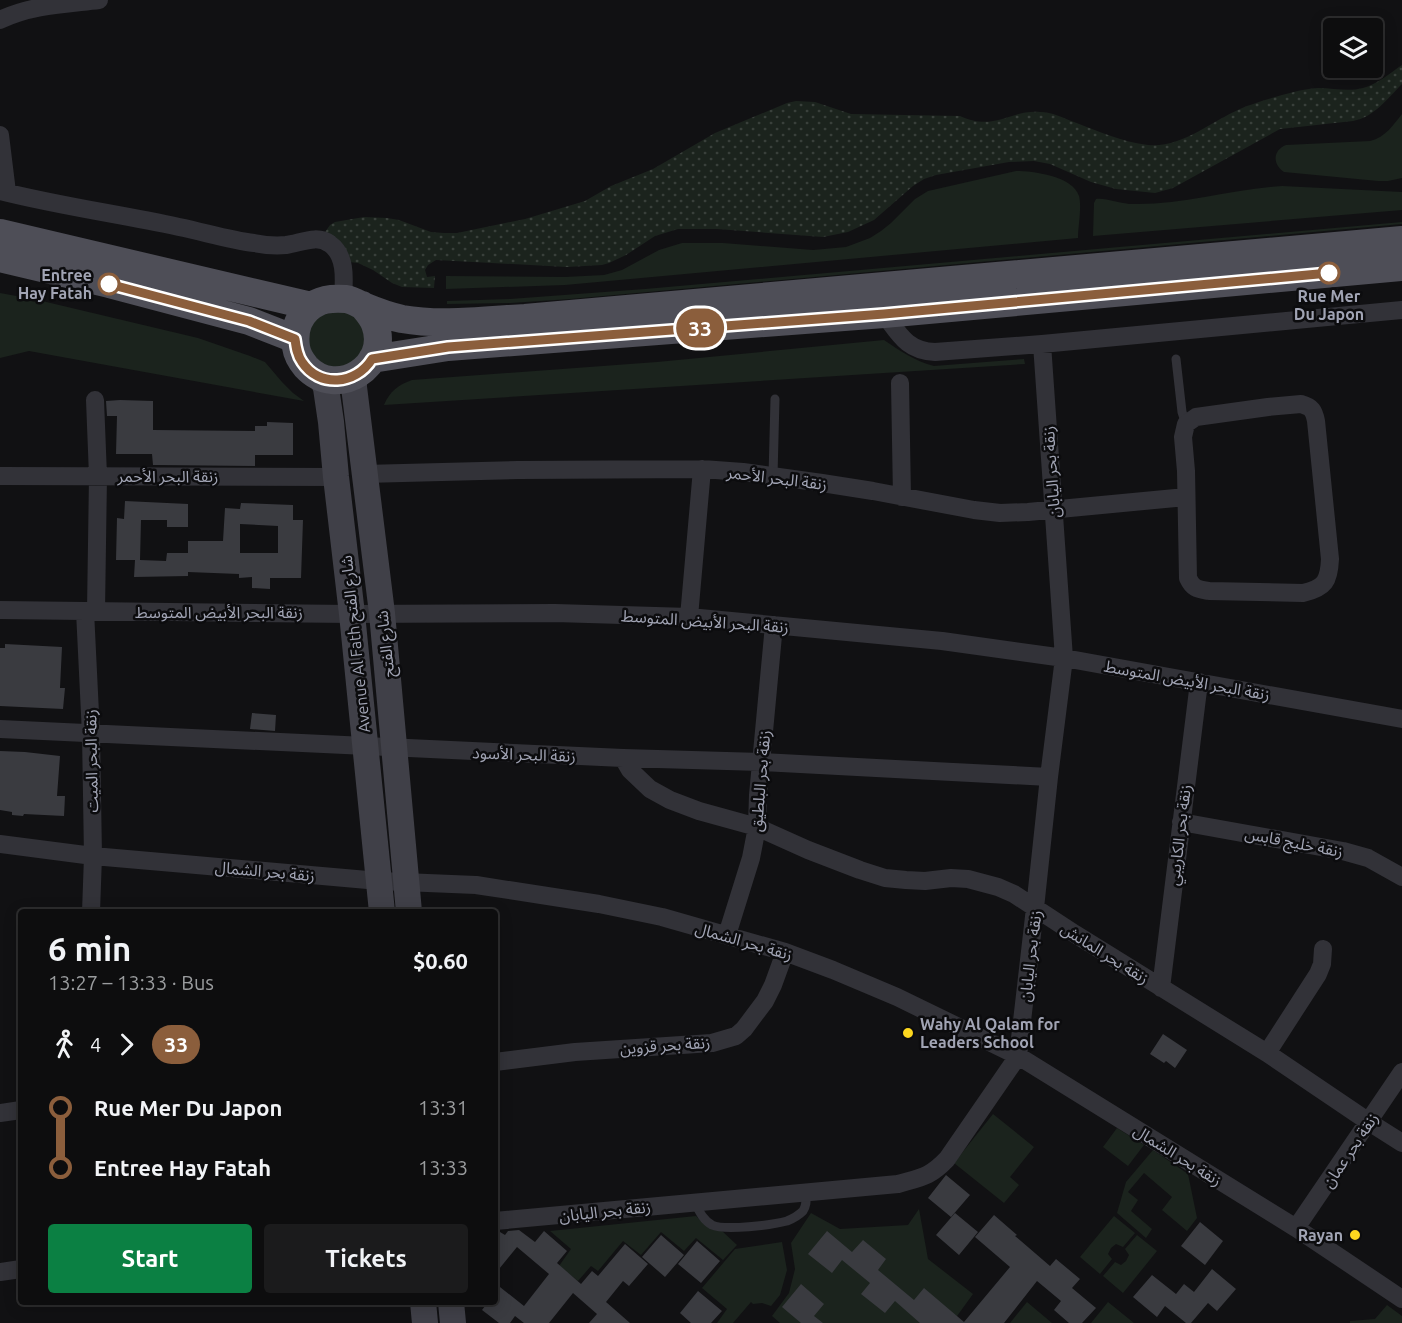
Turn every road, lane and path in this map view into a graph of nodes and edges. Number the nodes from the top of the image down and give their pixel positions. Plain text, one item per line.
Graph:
1 (99, 0) edge
2 (0, 20) edge
3 (0, 135) edge
4 (4, 192) edge
5 (0, 232) edge
6 (1402, 240) edge
7 (0, 258) edge
8 (1402, 267) edge
9 (352, 302) junction
10 (311, 306) junction
11 (1402, 310) edge
12 (884, 314) junction
13 (295, 339) junction
14 (1042, 344) junction
15 (1176, 359) dead end
16 (363, 368) junction
17 (322, 378) junction
18 (900, 383) dead end
19 (775, 399) dead end
20 (95, 400) dead end
21 (1186, 424) junction
22 (702, 469) junction
23 (364, 474) junction
24 (0, 476) edge
25 (98, 476) junction
26 (773, 476) junction
27 (336, 477) junction
28 (902, 497) junction
29 (1186, 497) junction
30 (1053, 509) junction
31 (0, 610) edge
32 (90, 611) junction
33 (382, 613) junction
34 (352, 614) junction
35 (689, 617) junction
36 (774, 625) junction
37 (1064, 658) junction
38 (1199, 682) junction
39 (1402, 719) edge
40 (0, 729) edge
41 (91, 734) junction
42 (366, 746) junction
43 (395, 748) junction
44 (623, 758) junction
45 (761, 762) junction
46 (1049, 777) junction
47 (1181, 822) junction
48 (757, 827) junction
49 (0, 844) edge
50 (93, 856) junction
51 (1402, 877) edge
52 (379, 881) junction
53 (405, 882) junction
54 (1035, 908) junction
55 (91, 909) edge
56 (382, 909) edge
57 (409, 909) edge
58 (727, 935) junction
59 (1323, 949) dead end
60 (785, 952) junction
61 (1161, 988) junction
62 (1267, 1053) junction
63 (1018, 1056) junction
64 (498, 1062) edge
65 (1402, 1072) edge
66 (18, 1110) edge
67 (0, 1113) edge
68 (1369, 1122) junction
69 (1402, 1143) edge
70 (806, 1193) junction
71 (695, 1203) junction
72 (498, 1221) edge
73 (1296, 1228) junction
74 (18, 1269) edge
75 (0, 1272) edge
76 (1402, 1299) edge
77 (423, 1305) edge
78 (451, 1305) edge
79 (425, 1323) edge
80 (453, 1323) edge

1 - 2 street
3 - 4 street
4 - 9 street
5 - 10 main road
6 - 9 main road
7 - 13 main road
8 - 12 main road
9 - 10 main road
9 - 16 main road
10 - 13 main road
11 - 14 street
12 - 14 street
12 - 16 main road
13 - 17 main road
14 - 30 street, زنقة بحر اليابان
15 - 21 lane
16 - 17 main road
16 - 23 street, شارع الفتح
17 - 27 street, Avenue Al Fath شارع الفتح
18 - 28 street
19 - 26 lane
20 - 25 street, زنقة البحر الميت
21 - 29 street
21 - 29 street
22 - 23 street, زنقة البحر الأحمر
22 - 26 street, زنقة البحر الأحمر
22 - 35 street
23 - 33 street, شارع الفتح
24 - 25 street, زنقة البحر الأحمر
25 - 27 street, زنقة البحر الأحمر
25 - 32 street, زنقة البحر الميت
26 - 28 street, زنقة البحر الأحمر
27 - 34 street, Avenue Al Fath شارع الفتح
28 - 30 street, زنقة البحر الأحمر
29 - 30 street, زنقة البحر الأحمر
30 - 37 street, زنقة بحر اليابان
31 - 32 street, زنقة البحر الأبيض المتوسط
32 - 34 street, زنقة البحر الأبيض المتوسط
32 - 41 street, زنقة البحر الميت
33 - 34 street, زنقة البحر الأبيض المتوسط
33 - 35 street, زنقة البحر الأبيض المتوسط
33 - 43 street, شارع الفتح
34 - 42 street, Avenue Al Fath شارع الفتح
35 - 36 street, زنقة البحر الأبيض المتوسط
36 - 37 street, زنقة البحر الأبيض المتوسط
36 - 45 street, زنقة بحر البلطيق
37 - 38 street, زنقة البحر الأبيض المتوسط
37 - 46 street, زنقة بحر اليابان
38 - 39 street, زنقة البحر الأبيض المتوسط
38 - 47 street, زنقة بحر الكاريبي
40 - 41 street, زنقة البحر الأسود
41 - 42 street, زنقة البحر الأسود
41 - 50 street, زنقة البحر الميت
42 - 43 street, زنقة البحر الأسود
42 - 52 street, Avenue Al Fath شارع الفتح
43 - 44 street, زنقة البحر الأسود
43 - 53 street, شارع الفتح
44 - 45 street, زنقة البحر الأسود
44 - 48 street, زنقة بحر المانش
45 - 46 street, زنقة البحر الأسود
45 - 48 street, زنقة بحر البلطيق
46 - 54 street, زنقة بحر اليابان
47 - 51 street, زنقة خليج قابس
47 - 61 street, زنقة بحر الكاريبي
48 - 54 street, زنقة بحر المانش
48 - 58 street, زنقة بحر البلطيق
49 - 50 street, زنقة بحر الشمال
50 - 52 street, زنقة بحر الشمال
50 - 55 street, زنقة البحر الميت
52 - 53 street, زنقة بحر الشمال
52 - 56 street, Avenue Al Fath شارع الفتح
53 - 57 street, شارع الفتح
53 - 58 street, زنقة بحر الشمال
54 - 61 street, زنقة بحر المانش
54 - 63 street, زنقة بحر اليابان
58 - 60 street, زنقة بحر الشمال
59 - 62 street
60 - 63 street, زنقة بحر الشمال
60 - 64 street, زنقة بحر قزوين
61 - 62 street, زنقة بحر المانش
62 - 68 street, زنقة بحر المانش
63 - 70 street, زنقة بحر اليابان
63 - 73 street, زنقة بحر الشمال
65 - 68 street, زنقة بحر عمان
66 - 67 street
68 - 69 street, زنقة بحر المانش
68 - 73 street, زنقة بحر عمان
70 - 71 street, زنقة بحر اليابان
70 - 71 lane
71 - 72 street, زنقة بحر اليابان
73 - 76 street, زنقة بحر الشمال
74 - 75 street
77 - 79 street
78 - 80 street

